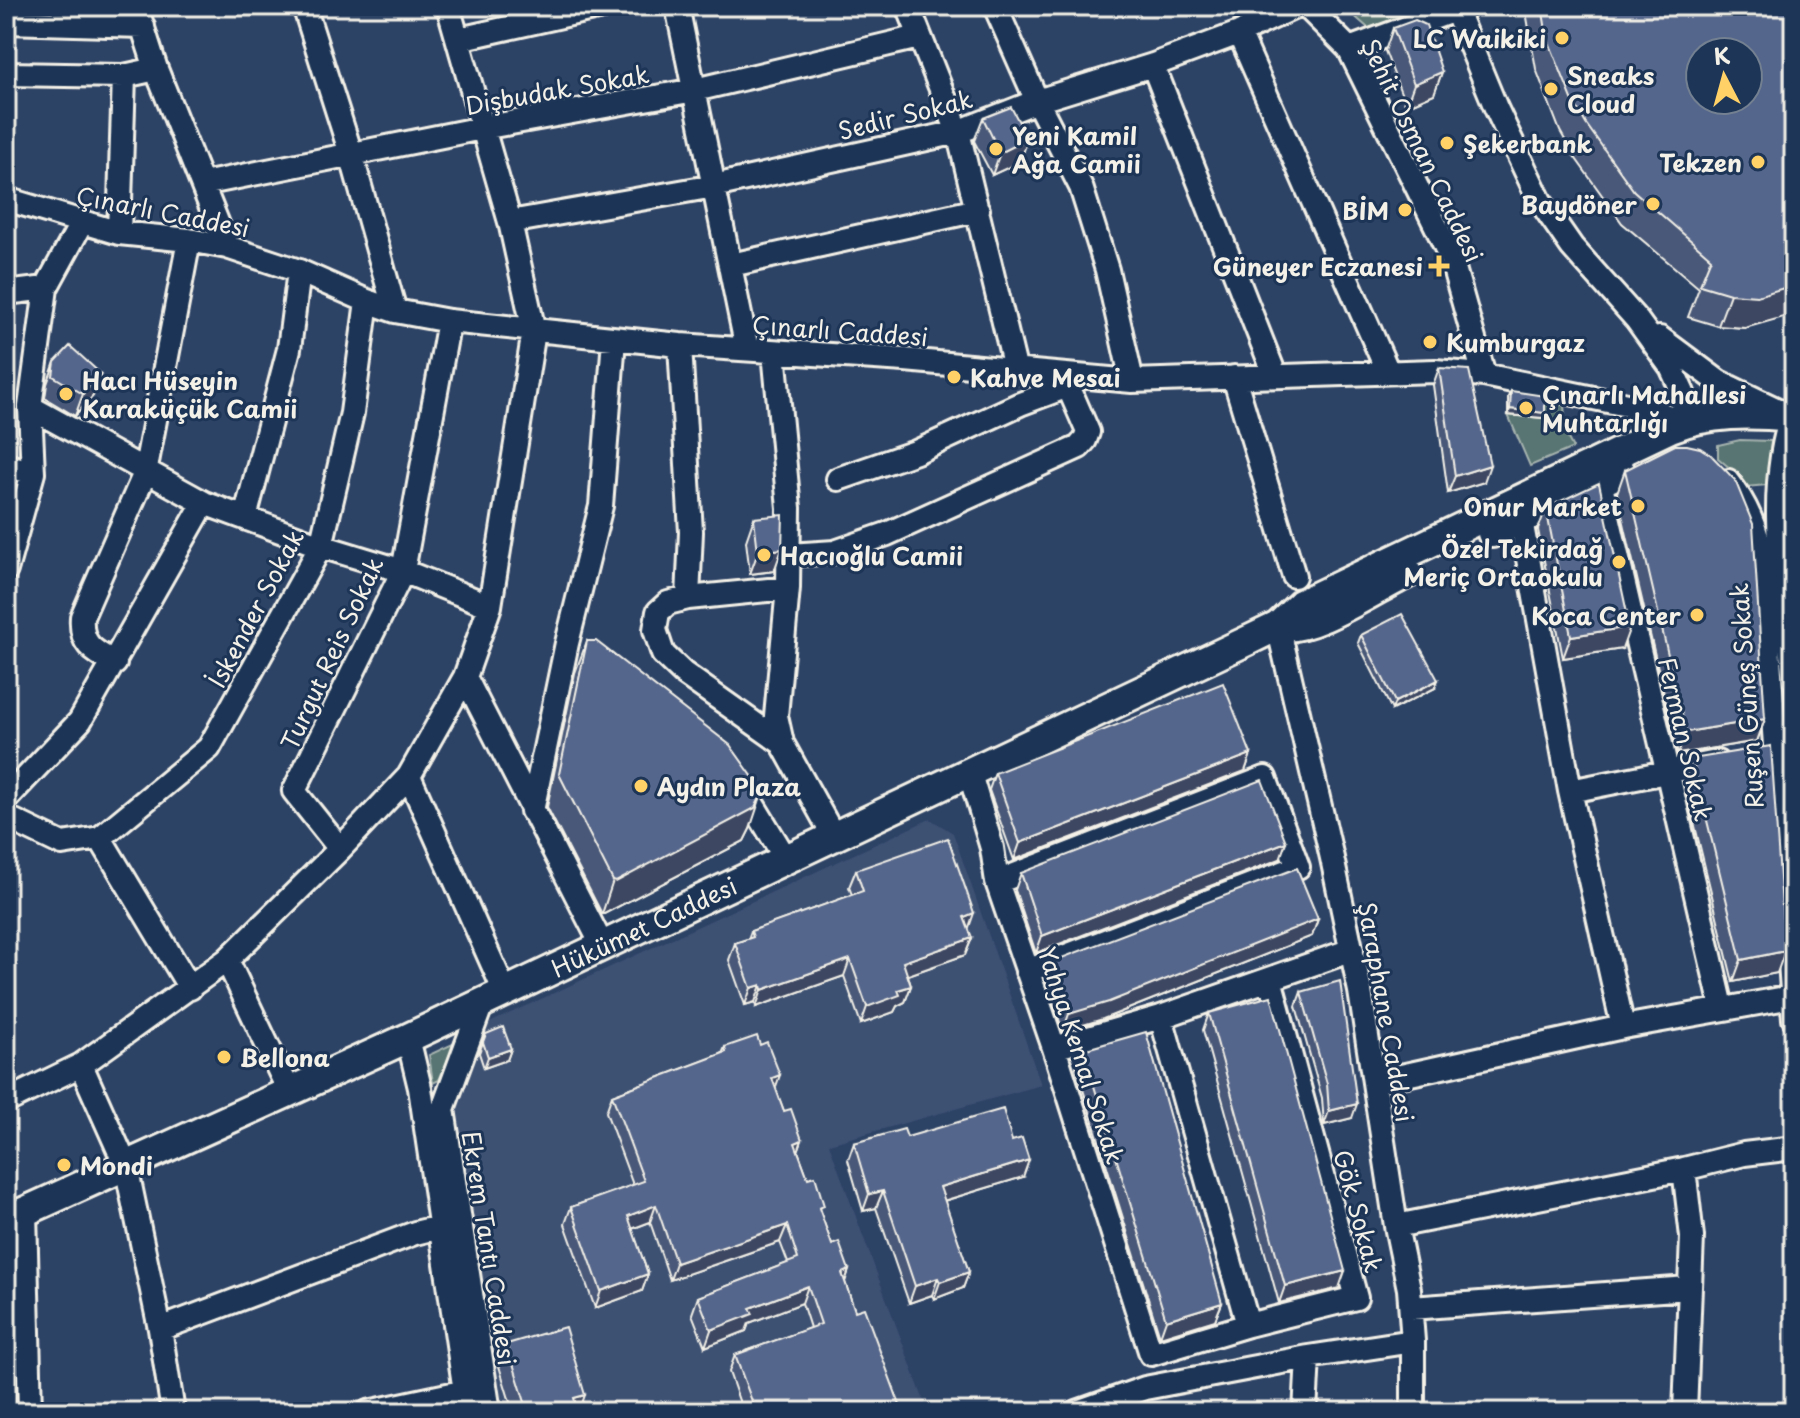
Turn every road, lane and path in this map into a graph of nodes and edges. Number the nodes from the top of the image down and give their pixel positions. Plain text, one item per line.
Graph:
1 (304, 6) edge
2 (448, 6) edge
3 (606, 6) edge
4 (677, 6) edge
5 (908, 6) edge
6 (1297, 6) edge
7 (1306, 6) edge
8 (998, 7) edge
9 (1455, 8) edge
10 (144, 12) edge
11 (89, 15) edge
12 (14, 17) edge
13 (1239, 33) junction
14 (919, 37) junction
15 (459, 39) junction
16 (1349, 49) junction
17 (1153, 65) junction
18 (156, 69) junction
19 (6, 74) edge
20 (124, 76) junction
21 (695, 90) junction
22 (1037, 101) junction
23 (482, 128) junction
24 (958, 132) junction
25 (351, 154) junction
26 (203, 184) junction
27 (714, 186) junction
28 (6, 199) edge
29 (978, 210) junction
30 (510, 222) junction
31 (81, 224) junction
32 (119, 233) junction
33 (189, 240) junction
34 (227, 247) junction
35 (731, 265) junction
36 (299, 271) junction
37 (46, 288) junction
38 (6, 293) edge
39 (367, 301) junction
40 (395, 311) junction
41 (1637, 320) junction
42 (449, 321) junction
43 (534, 331) junction
44 (614, 339) junction
45 (680, 345) junction
46 (747, 349) junction
47 (774, 352) junction
48 (1016, 372) junction
49 (1388, 372) junction
50 (1275, 375) junction
51 (1484, 375) junction
52 (1234, 377) junction
53 (1071, 381) junction
54 (1132, 381) junction
55 (30, 407) junction
56 (1793, 414) edge
57 (1684, 422) junction
58 (1713, 464) edge
59 (6, 465) edge
60 (1787, 465) edge
61 (33, 473) junction
62 (145, 473) junction
63 (838, 479) dead end
64 (1600, 482) junction
65 (204, 503) junction
66 (14, 511) edge
67 (245, 518) junction
68 (1521, 520) junction
69 (321, 546) junction
70 (789, 555) junction
71 (6, 570) edge
72 (1393, 570) junction
73 (403, 571) junction
74 (1294, 576) dead end
75 (788, 588) junction
76 (688, 598) junction
77 (490, 606) junction
78 (1278, 626) junction
79 (567, 643) junction
80 (592, 662) edge
81 (115, 663) junction
82 (465, 677) junction
83 (1794, 680) edge
84 (782, 743) junction
85 (1768, 753) edge
86 (728, 768) edge
87 (1667, 770) junction
88 (969, 771) junction
89 (409, 776) junction
90 (1570, 791) junction
91 (6, 799) edge
92 (532, 811) junction
93 (6, 817) edge
94 (833, 835) junction
95 (100, 838) junction
96 (340, 849) junction
97 (786, 859) junction
98 (997, 882) junction
99 (603, 947) junction
100 (1352, 950) junction
101 (227, 960) junction
102 (1027, 971) junction
103 (1270, 979) junction
104 (190, 988) junction
105 (494, 998) junction
106 (1793, 1003) edge
107 (1722, 1007) junction
108 (1161, 1017) junction
109 (1623, 1027) junction
110 (408, 1038) junction
111 (1054, 1048) junction
112 (81, 1065) junction
113 (1374, 1082) junction
114 (289, 1091) junction
115 (7, 1099) edge
116 (1794, 1148) edge
117 (126, 1166) junction
118 (1684, 1169) junction
119 (16, 1216) edge
120 (450, 1224) junction
121 (1396, 1226) junction
122 (1689, 1288) junction
123 (1411, 1308) junction
124 (1248, 1325) junction
125 (160, 1329) junction
126 (1413, 1341) junction
127 (1151, 1354) joint
128 (1308, 1357) junction
129 (1145, 1388) junction
130 (473, 1396) edge
131 (1678, 1411) edge
132 (30, 1412) edge
133 (173, 1412) edge
134 (368, 1412) edge
135 (489, 1412) edge
136 (1077, 1412) edge
137 (1141, 1412) edge
138 (1305, 1412) edge
139 (1413, 1412) edge

1 - 25 street
2 - 15 street
3 - 15 street
4 - 21 street
5 - 14 street
6 - 13 street, Sedir Sokak
7 - 16 street, Şehit Osman Caddesi
8 - 22 street
9 - 16 street
9 - 41 street
10 - 11 street
10 - 18 street
11 - 12 street
13 - 17 street, Sedir Sokak
13 - 49 street
14 - 21 street, Dişbudak Sokak
14 - 24 street
15 - 23 street
16 - 51 street, Şehit Osman Caddesi
17 - 22 street, Sedir Sokak
17 - 50 street
18 - 20 street
18 - 26 street
19 - 20 street
20 - 32 street
21 - 23 street, Dişbudak Sokak
21 - 27 street
22 - 24 street, Sedir Sokak
22 - 54 street
23 - 25 street, Dişbudak Sokak
23 - 30 street
24 - 27 street, Sedir Sokak
24 - 29 street
25 - 26 street, Dişbudak Sokak
25 - 40 street
26 - 34 street
27 - 30 street, Sedir Sokak
27 - 35 street
28 - 31 street, Çınarlı Caddesi
29 - 35 street
29 - 48 street
30 - 43 street
31 - 32 street, Çınarlı Caddesi
31 - 37 street
32 - 33 street, Çınarlı Caddesi
33 - 34 street, Çınarlı Caddesi
33 - 62 street
34 - 36 street, Çınarlı Caddesi
35 - 46 street
36 - 39 street, Çınarlı Caddesi
36 - 67 street
37 - 38 street
37 - 55 street
39 - 40 street, Çınarlı Caddesi
39 - 69 street, İskender Sokak
40 - 42 street, Çınarlı Caddesi
41 - 56 street
41 - 57 street
42 - 43 street, Çınarlı Caddesi
42 - 73 street, Turgut Reis Sokak
43 - 44 street, Çınarlı Caddesi
43 - 77 street
44 - 45 street, Çınarlı Caddesi
44 - 79 street
45 - 46 street, Çınarlı Caddesi
45 - 76 street
46 - 47 street, Çınarlı Caddesi
47 - 48 street, Çınarlı Caddesi
47 - 70 street
48 - 53 street, Çınarlı Caddesi
49 - 50 street, Çınarlı Caddesi
49 - 51 street, Çınarlı Caddesi
50 - 52 street, Çınarlı Caddesi
51 - 57 street, Çınarlı Caddesi
52 - 54 street, Çınarlı Caddesi
52 - 74 street
53 - 54 street, Çınarlı Caddesi
53 - 63 street
53 - 70 street
55 - 61 street
55 - 62 street
56 - 57 main road, Hükümet Caddesi
56 - 60 street, Ruşen Güneş Sokak
57 - 64 main road, Hükümet Caddesi
57 - 72 main road, Hükümet Caddesi
58 - 85 street, Ruşen Güneş Sokak
59 - 61 street
60 - 83 street, Ruşen Güneş Sokak
61 - 66 street
62 - 65 street
62 - 81 street
64 - 68 main road, Hükümet Caddesi
64 - 87 street, Ferman Sokak
65 - 67 street
65 - 81 street
66 - 71 street
67 - 69 street
68 - 72 main road, Hükümet Caddesi
68 - 90 street
69 - 73 street
69 - 95 street, İskender Sokak
70 - 75 street
72 - 78 main road, Hükümet Caddesi
73 - 77 street
73 - 96 street, Turgut Reis Sokak
75 - 76 street
75 - 84 street
76 - 84 street
77 - 82 street
78 - 88 main road, Hükümet Caddesi
78 - 100 street, Şaraphane Caddesi
79 - 80 street
79 - 92 street
81 - 91 street
82 - 89 street
82 - 92 street
84 - 94 street
85 - 87 street
85 - 106 street, Ruşen Güneş Sokak
86 - 97 street
87 - 90 street
87 - 107 street, Ferman Sokak
88 - 94 main road, Hükümet Caddesi
88 - 98 street, Yahya Kemal Sokak
89 - 96 street
89 - 105 street
90 - 109 street
92 - 99 street
93 - 95 street
94 - 97 main road, Hükümet Caddesi
95 - 104 street
96 - 101 street
97 - 99 main road, Hükümet Caddesi
98 - 102 street, Yahya Kemal Sokak
98 - 102 street
99 - 105 main road, Hükümet Caddesi
100 - 103 street
100 - 113 street, Şaraphane Caddesi
101 - 104 street
101 - 114 street
102 - 111 street, Yahya Kemal Sokak
103 - 108 street
103 - 124 street, Gök Sokak
104 - 112 street
105 - 110 main road, Hükümet Caddesi
105 - 120 street, Ekrem Tantı Caddesi
106 - 107 street
107 - 109 street
108 - 111 street
108 - 124 street
109 - 113 street
110 - 114 main road, Hükümet Caddesi
110 - 120 street, Ekrem Tantı Caddesi
111 - 127 street, Yahya Kemal Sokak
112 - 115 street
112 - 117 street
113 - 121 street, Şaraphane Caddesi
114 - 117 main road, Hükümet Caddesi
116 - 118 street
117 - 119 main road, Hükümet Caddesi
117 - 125 street
118 - 121 street
118 - 122 street
119 - 132 street
120 - 125 street
120 - 130 street, Ekrem Tantı Caddesi
121 - 123 street, Şaraphane Caddesi
122 - 123 street
122 - 131 street
123 - 126 street, Şaraphane Caddesi
124 - 127 street, Gök Sokak
125 - 133 street
126 - 128 street
126 - 139 street, Şaraphane Caddesi
128 - 129 street
128 - 138 street
129 - 136 street
129 - 137 street
130 - 134 street
130 - 135 street, Ekrem Tantı Caddesi

